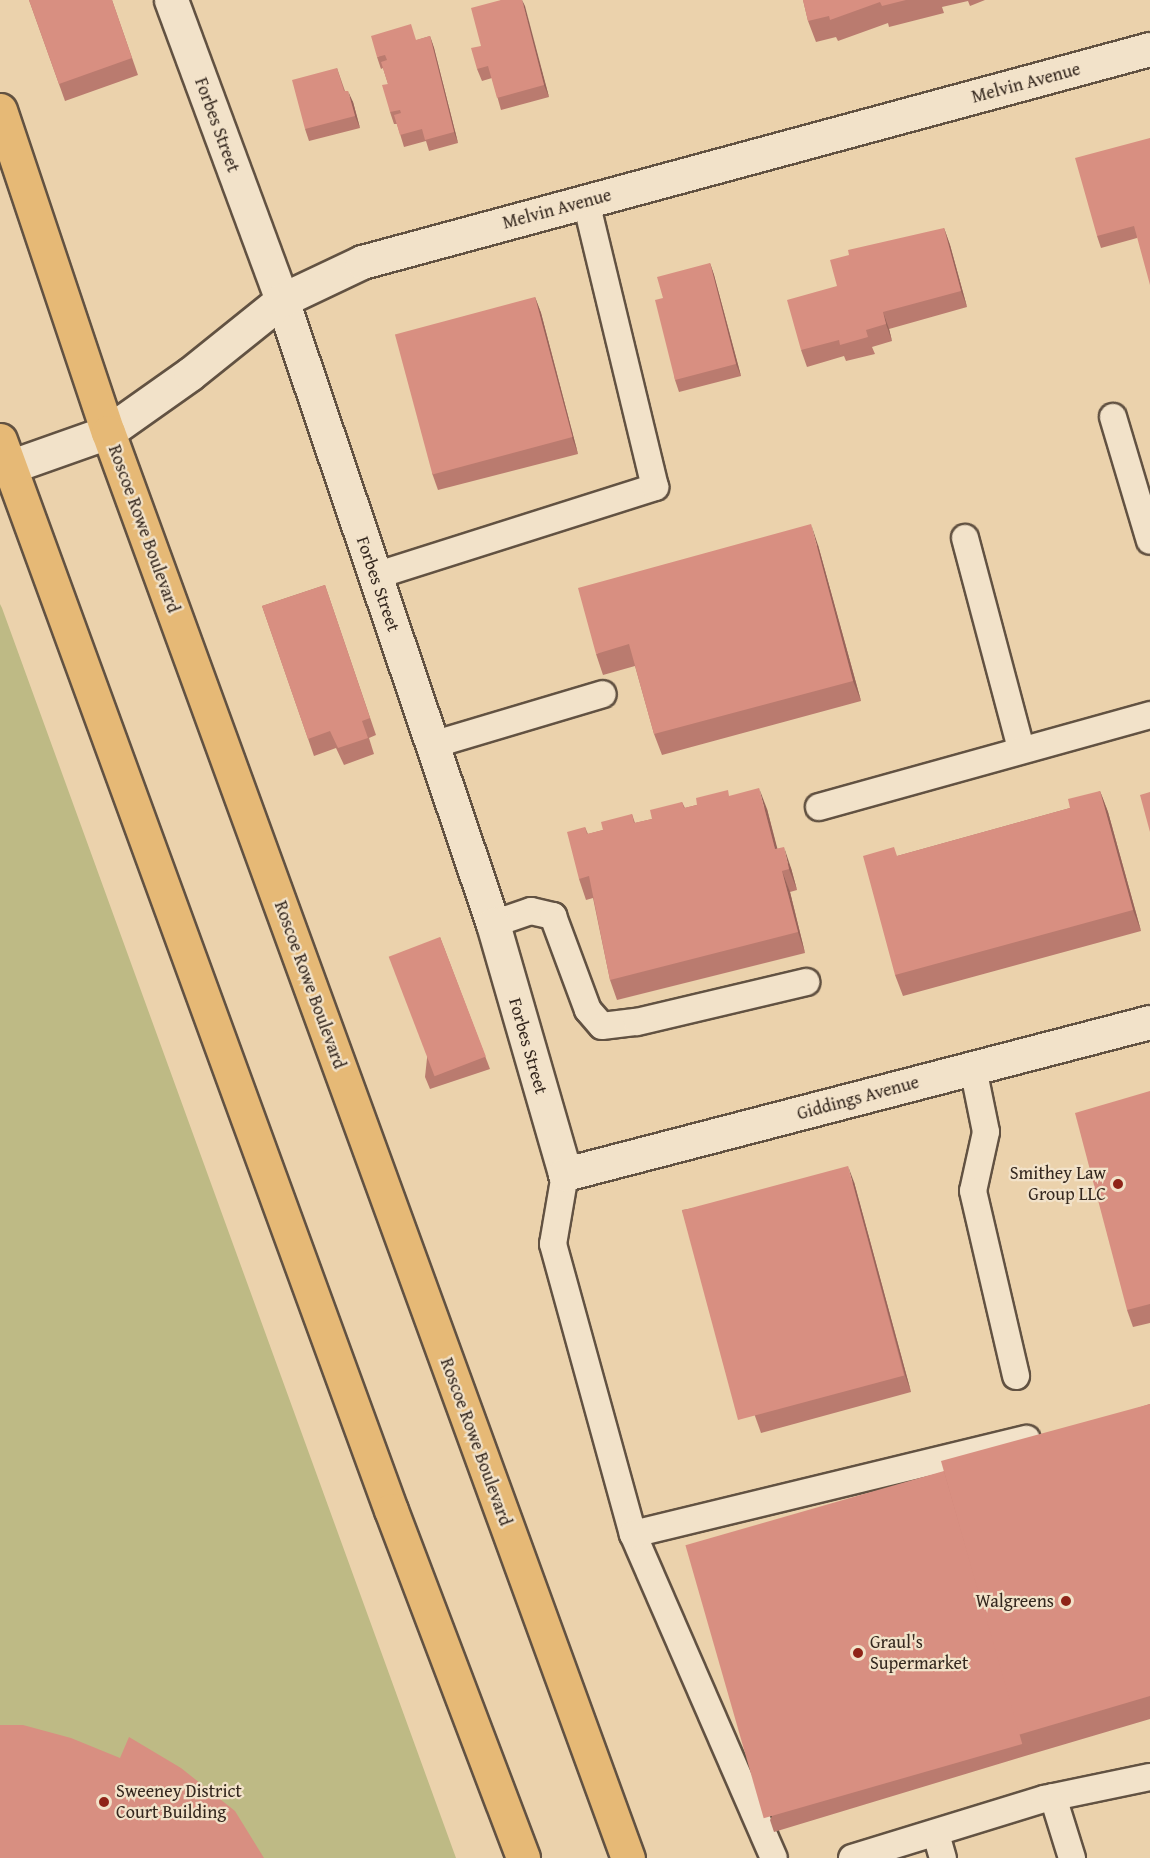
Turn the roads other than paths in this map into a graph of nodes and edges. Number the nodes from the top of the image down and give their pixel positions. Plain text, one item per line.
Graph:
1 (171, 0) edge
2 (1150, 49) edge
3 (0, 110) edge
4 (586, 201) junction
5 (282, 300) junction
6 (1113, 417) dead end
7 (108, 432) junction
8 (3, 459) edge
9 (965, 538) dead end
10 (1150, 541) edge
11 (375, 576) junction
12 (603, 694) dead end
13 (1150, 716) edge
14 (432, 745) junction
15 (1021, 749) junction
16 (819, 807) dead end
17 (493, 924) junction
18 (806, 982) dead end
19 (1150, 1022) edge
20 (973, 1068) junction
21 (566, 1174) junction
22 (1016, 1376) dead end
23 (1047, 1434) edge
24 (633, 1534) junction
25 (1150, 1777) edge
26 (1053, 1797) junction
27 (939, 1846) edge
28 (523, 1858) edge
29 (628, 1858) edge
30 (774, 1858) edge
31 (852, 1858) edge
32 (1072, 1858) edge

1 - 5 street, Forbes Street
2 - 4 street, Melvin Avenue
3 - 7 main road, Roscoe Rowe Boulevard
4 - 5 street, Melvin Avenue
4 - 11 lane
5 - 7 street, Melvin Avenue
5 - 11 street, Forbes Street
6 - 10 lane
7 - 8 street, Melvin Avenue
7 - 29 main road, Roscoe Rowe Boulevard
8 - 28 main road
9 - 15 lane
11 - 14 street, Forbes Street
12 - 14 lane
13 - 15 lane
14 - 17 street, Forbes Street
15 - 16 lane
17 - 18 lane
17 - 21 street, Forbes Street
19 - 20 street, Giddings Avenue
20 - 21 street, Giddings Avenue
20 - 22 lane
21 - 24 lane
23 - 24 lane
24 - 30 lane
25 - 26 lane
26 - 27 lane
26 - 32 lane
27 - 31 lane

